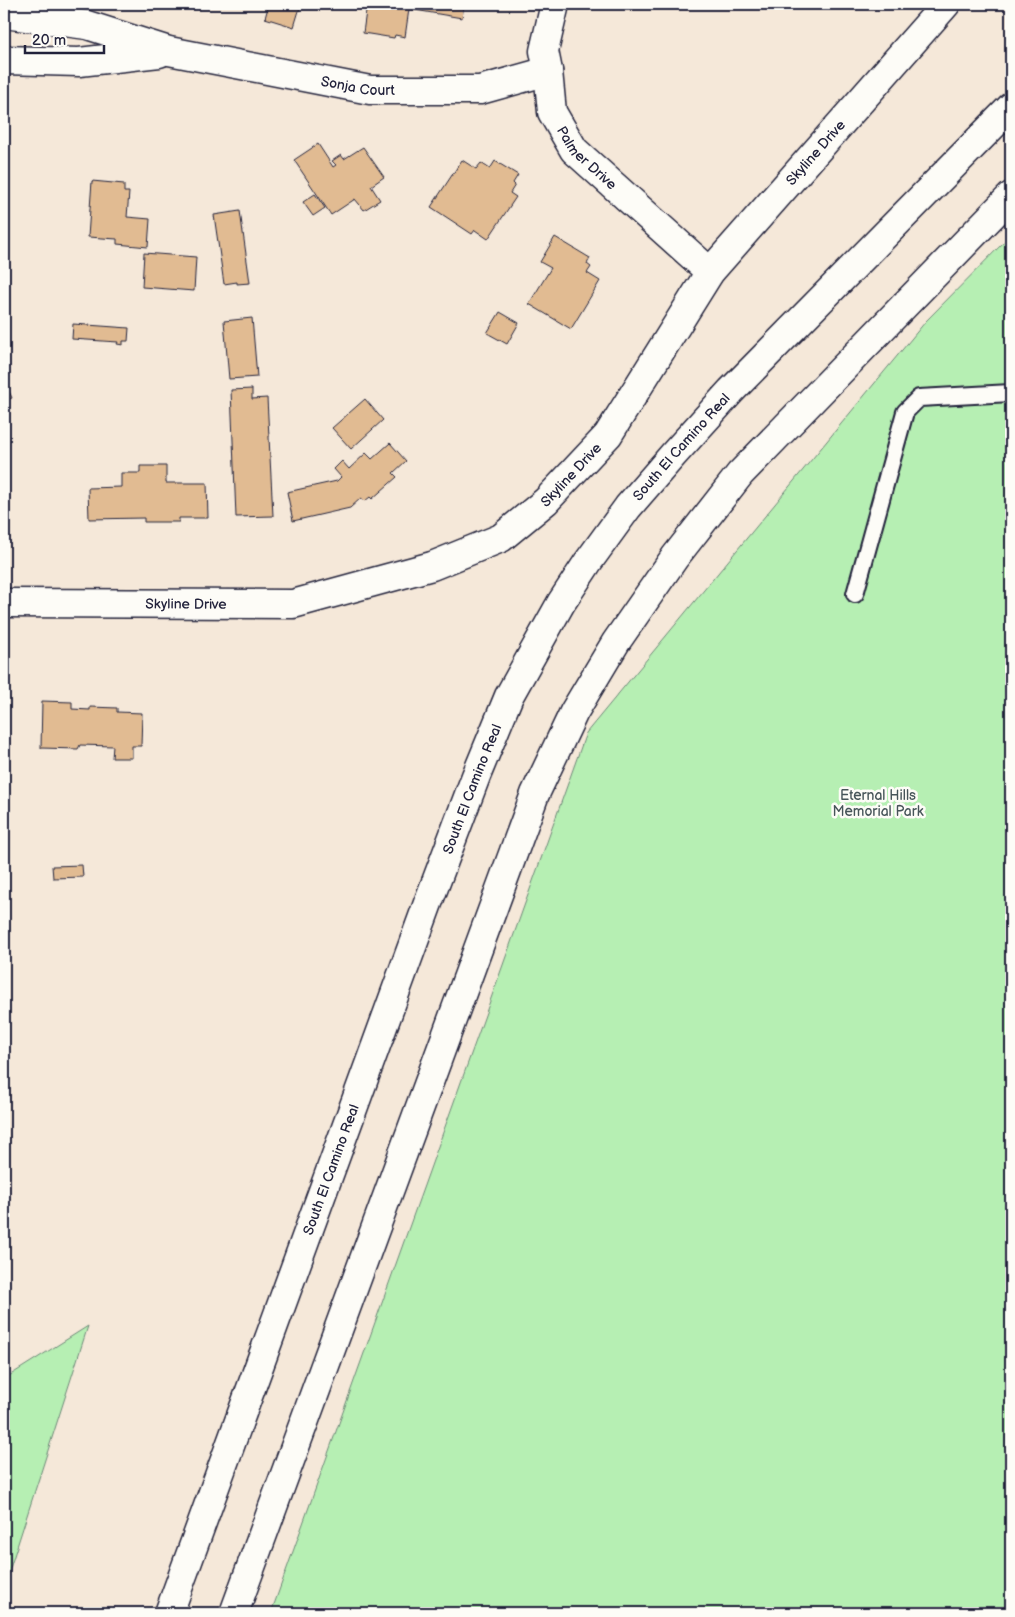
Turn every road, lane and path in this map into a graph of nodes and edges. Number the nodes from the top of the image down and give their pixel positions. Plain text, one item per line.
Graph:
1 (555, 4) edge
2 (946, 4) edge
3 (4, 14) edge
4 (169, 51) junction
5 (4, 60) edge
6 (548, 71) junction
7 (1011, 107) edge
8 (1011, 196) edge
9 (710, 272) junction
10 (1011, 393) edge
11 (855, 594) dead end
12 (4, 603) edge
13 (169, 1613) edge
14 (234, 1613) edge

1 - 6 main road, Palmer Drive
2 - 9 main road, Skyline Drive
3 - 4 main road, Sonja Court
4 - 5 main road, Sonja Court
4 - 6 main road, Sonja Court
6 - 9 main road, Palmer Drive
7 - 13 main road, South El Camino Real
8 - 14 main road
9 - 12 main road, Skyline Drive
10 - 11 lane

